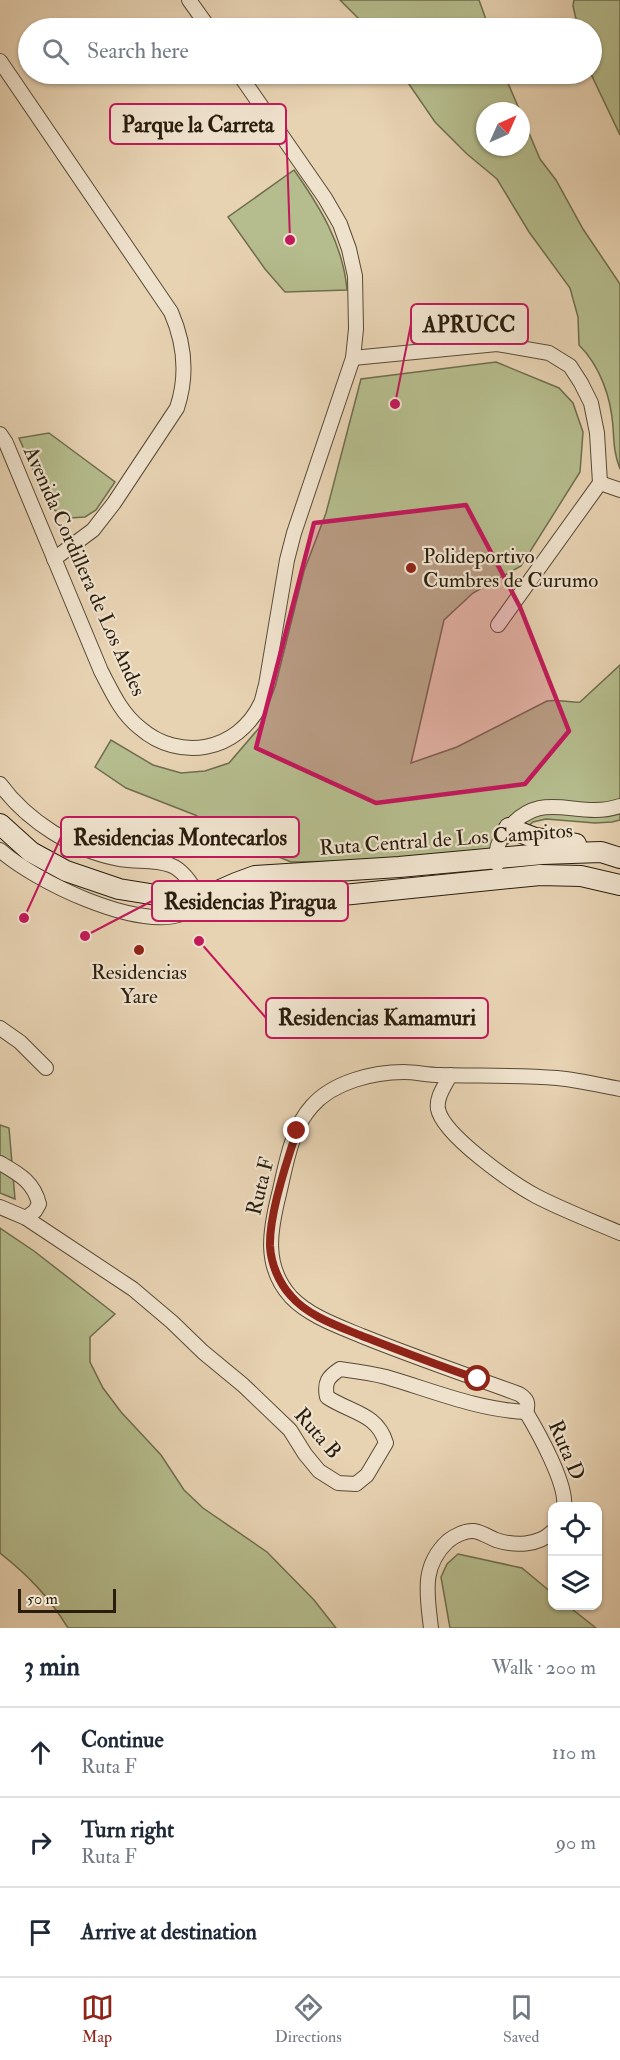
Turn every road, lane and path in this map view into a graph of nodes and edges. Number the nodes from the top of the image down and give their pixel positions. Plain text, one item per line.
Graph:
1 (189, 0) edge
2 (201, 18) edge
3 (0, 61) edge
4 (247, 84) edge
5 (353, 358) junction
6 (0, 434) edge
7 (600, 483) junction
8 (620, 490) edge
9 (54, 559) junction
10 (498, 625) dead end
11 (0, 784) edge
12 (620, 806) edge
13 (0, 824) edge
14 (509, 828) junction
15 (0, 849) edge
16 (611, 855) edge
17 (498, 868) junction
18 (620, 885) edge
19 (200, 900) junction
20 (0, 1028) edge
21 (46, 1068) dead end
22 (450, 1075) junction
23 (620, 1089) edge
24 (0, 1163) edge
25 (0, 1207) edge
26 (26, 1218) junction
27 (620, 1233) edge
28 (526, 1412) junction
29 (565, 1502) edge
30 (548, 1536) edge
31 (431, 1628) edge

1 - 2 street
3 - 9 street
4 - 5 street, Avenida Cordillera de Los Andes
5 - 7 street
5 - 9 street, Avenida Cordillera de Los Andes
6 - 9 street, Avenida Cordillera de Los Andes
7 - 8 street
7 - 10 street
11 - 19 street
12 - 14 street
13 - 19 main road
14 - 16 main road
14 - 17 street
15 - 19 street
16 - 17 main road, Ruta Central de Los Campitos
17 - 18 main road, Ruta Central de Los Campitos
17 - 19 main road, Ruta Central de Los Campitos
17 - 19 main road, Ruta Central de Los Campitos
20 - 21 street
22 - 23 street, Ruta F
22 - 27 street
22 - 28 street, Ruta F
24 - 26 street
25 - 26 street, Ruta B
26 - 28 street, Ruta B
28 - 29 street, Ruta D
30 - 31 street

